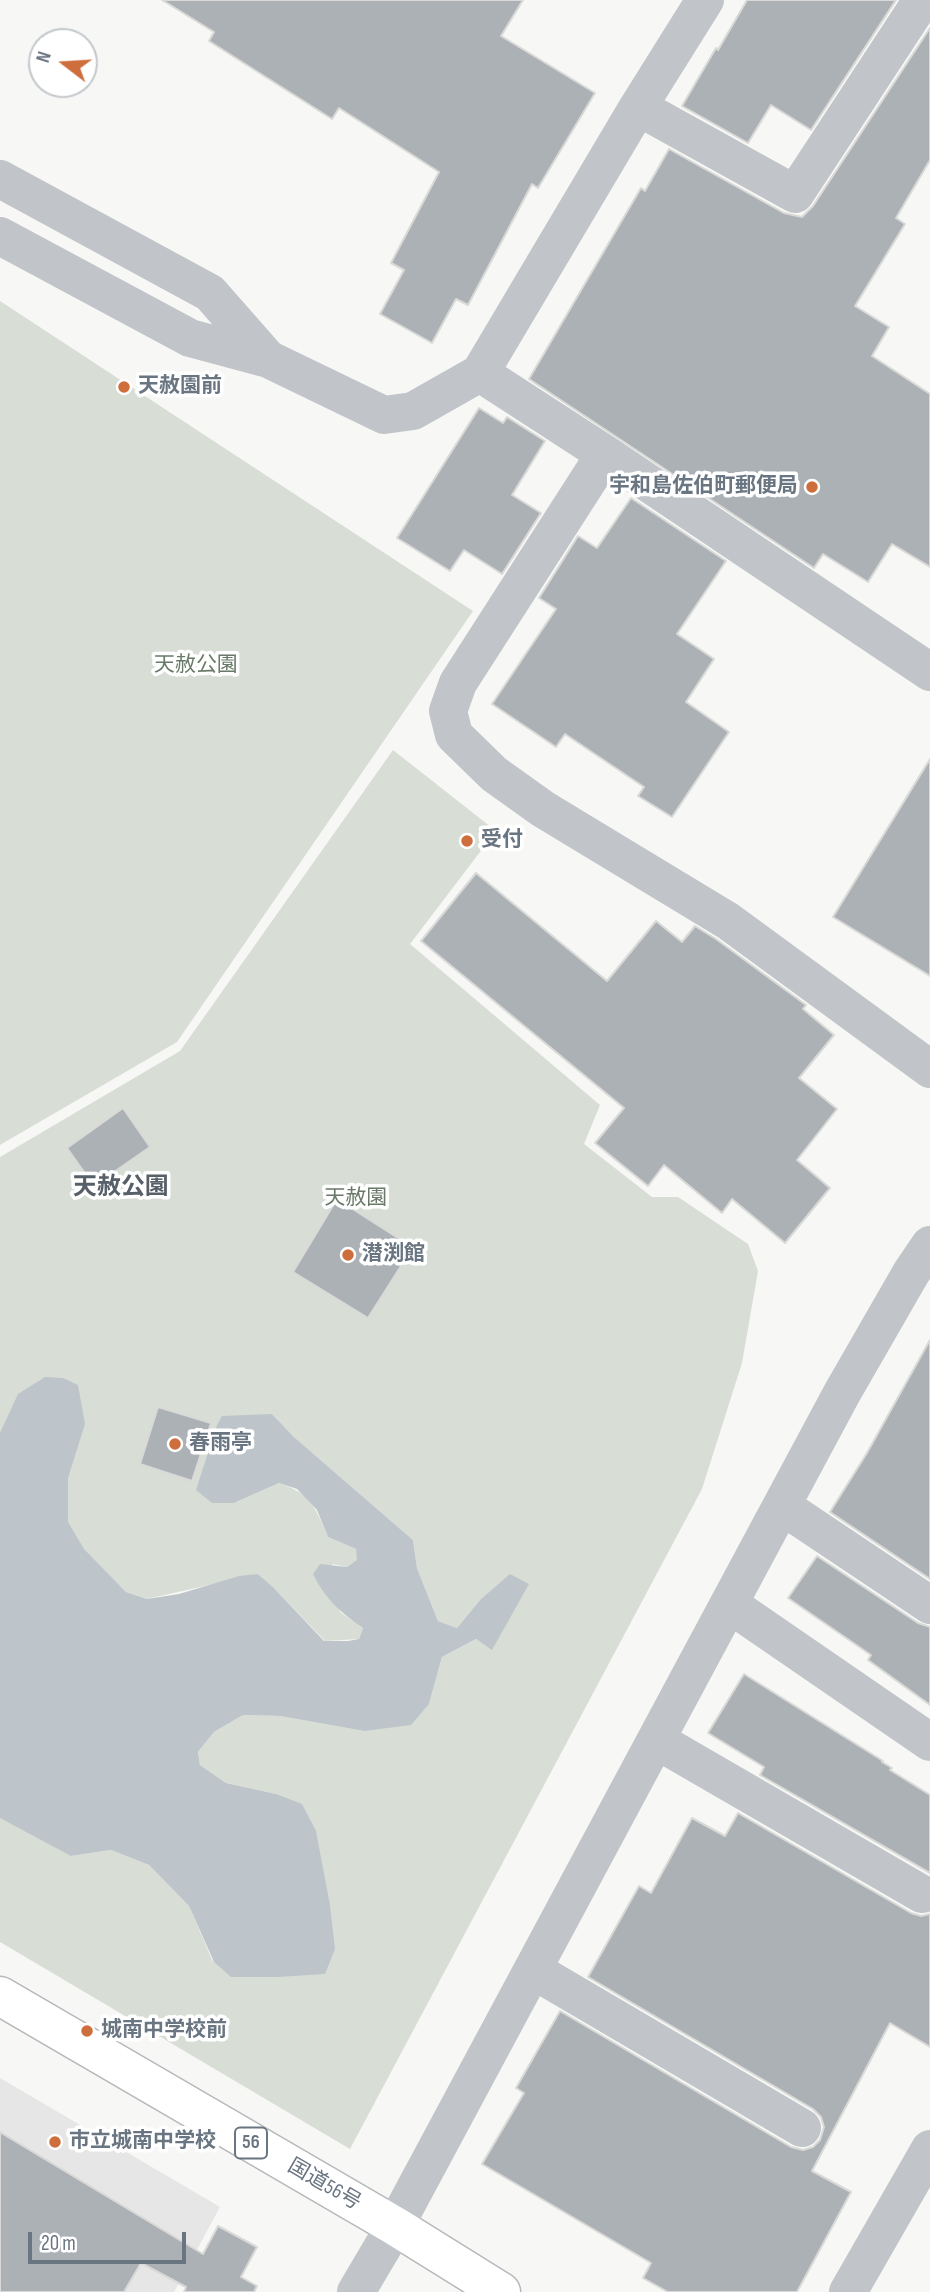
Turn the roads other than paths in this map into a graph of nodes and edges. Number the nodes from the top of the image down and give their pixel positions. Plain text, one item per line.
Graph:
1 (705, 0) edge
2 (922, 0) edge
3 (638, 107) junction
4 (0, 179) edge
5 (0, 236) edge
6 (268, 359) junction
7 (481, 373) junction
8 (605, 454) junction
9 (930, 672) edge
10 (930, 1069) edge
11 (924, 1268) edge
12 (782, 1506) junction
13 (729, 1604) junction
14 (930, 1605) edge
15 (656, 1740) junction
16 (930, 1742) edge
17 (922, 1894) dead end
18 (533, 1970) junction
19 (0, 1996) edge
20 (802, 2128) dead end
21 (930, 2149) edge
22 (395, 2226) junction
23 (356, 2292) edge
24 (501, 2292) edge
25 (848, 2292) edge

1 - 3 street
2 - 3 street
3 - 7 street
4 - 6 street
5 - 6 street
6 - 7 street
7 - 8 street
8 - 9 street
8 - 10 street
11 - 12 street
12 - 13 street
12 - 14 street
13 - 15 street
13 - 16 street
15 - 17 street
15 - 18 street
18 - 20 street
18 - 22 street
19 - 22 highway, 国道56号 / 56
21 - 25 street
22 - 23 street
22 - 24 highway, 国道56号 / 56

